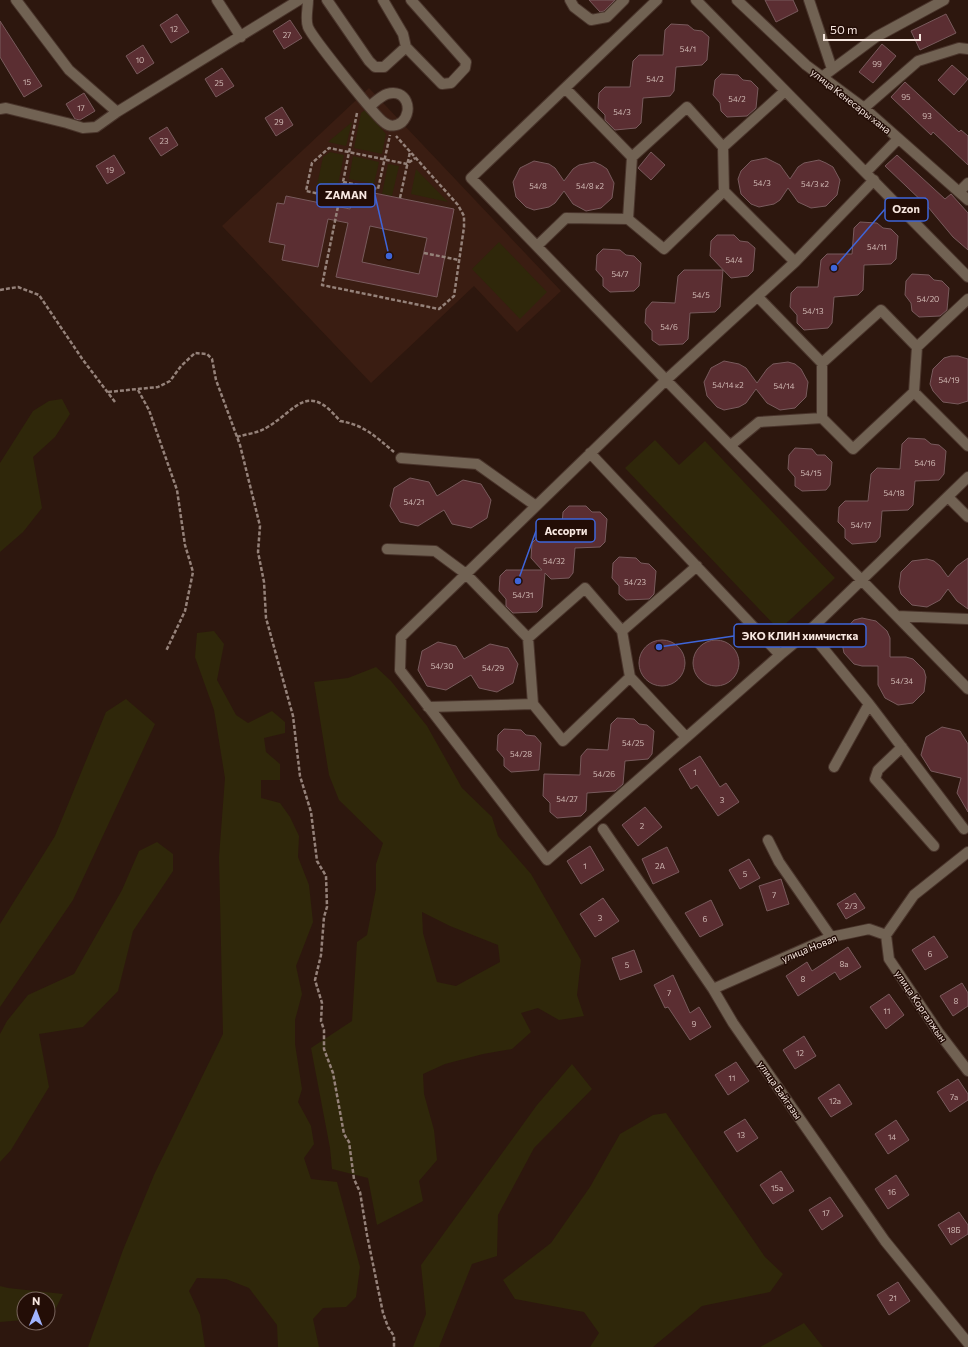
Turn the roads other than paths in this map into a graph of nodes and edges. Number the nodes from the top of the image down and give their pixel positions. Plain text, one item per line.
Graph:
1 (16, 0) edge
2 (217, 0) edge
3 (299, 0) edge
4 (308, 0) edge
5 (327, 0) edge
6 (383, 0) edge
7 (411, 0) edge
8 (570, 0) edge
9 (624, 0) edge
10 (658, 0) edge
11 (696, 0) edge
12 (736, 0) edge
13 (809, 0) edge
14 (944, 0) edge
15 (241, 37) junction
16 (406, 47) junction
17 (968, 49) edge
18 (832, 69) junction
19 (822, 77) junction
20 (565, 88) junction
21 (785, 91) junction
22 (370, 106) dead end
23 (864, 108) junction
24 (0, 109) edge
25 (117, 112) junction
26 (898, 138) junction
27 (723, 147) junction
28 (632, 157) junction
29 (866, 172) junction
30 (874, 180) junction
31 (968, 183) edge
32 (724, 191) junction
33 (959, 192) junction
34 (968, 200) edge
35 (628, 219) junction
36 (537, 246) junction
37 (795, 262) junction
38 (968, 277) edge
39 (758, 296) junction
40 (968, 299) edge
41 (917, 347) junction
42 (822, 363) junction
43 (666, 380) junction
44 (914, 392) junction
45 (822, 418) junction
46 (731, 445) junction
47 (968, 446) edge
48 (590, 453) junction
49 (400, 458) road end
50 (968, 477) edge
51 (948, 497) junction
52 (536, 506) junction
53 (968, 517) edge
54 (387, 548) dead end
55 (697, 566) junction
56 (466, 574) junction
57 (862, 580) junction
58 (897, 616) junction
59 (968, 619) edge
60 (622, 631) junction
61 (809, 631) junction
62 (528, 638) junction
63 (780, 654) junction
64 (630, 677) junction
65 (968, 688) edge
66 (533, 704) junction
67 (869, 704) junction
68 (428, 707) junction
69 (686, 737) junction
70 (902, 747) junction
71 (834, 767) dead end
72 (603, 828) dead end
73 (964, 829) dead end
74 (768, 840) dead end
75 (934, 846) dead end
76 (968, 852) edge
77 (886, 935) junction
78 (831, 937) junction
79 (713, 989) junction
80 (968, 1071) edge
81 (968, 1343) edge

1 - 25 street
2 - 15 street
3 - 15 street
4 - 22 street
5 - 16 street
6 - 16 street
7 - 16 street
8 - 9 street
10 - 20 street
11 - 21 street
12 - 19 street, улица Кенесары хана
13 - 18 street
14 - 18 street
15 - 25 street
17 - 23 street
18 - 19 street
19 - 23 street, улица Кенесары хана
20 - 28 street
20 - 36 street
21 - 27 street
21 - 29 street
23 - 26 street, улица Кенесары хана
24 - 25 street
26 - 29 street
26 - 33 street, улица Кенесары хана
27 - 28 street
27 - 32 street
28 - 35 street
29 - 30 street
30 - 37 street
30 - 38 street
31 - 33 street
32 - 35 street
32 - 37 street
33 - 34 street, улица Кенесары хана
35 - 36 street
36 - 43 street
37 - 39 street
39 - 42 street
39 - 43 street
40 - 41 street
41 - 42 street
41 - 44 street
42 - 45 street
43 - 46 street
43 - 48 street
44 - 45 street
44 - 47 street
45 - 46 street
46 - 57 street
48 - 52 street
48 - 55 street
49 - 52 street
50 - 51 street
51 - 53 street
51 - 57 street
52 - 56 street
54 - 56 street
55 - 60 street
55 - 63 street
56 - 62 street
56 - 68 street
57 - 58 street
57 - 61 street
58 - 59 street
58 - 65 street
60 - 62 street
60 - 64 street
61 - 63 street
61 - 67 street
62 - 66 street
63 - 69 street
64 - 66 street
64 - 69 street
66 - 68 street
67 - 70 street
67 - 71 street
68 - 69 street
70 - 73 street
70 - 75 street
72 - 79 street, улица Байгазы
74 - 78 street
76 - 77 street
77 - 78 street, улица Новая
77 - 80 street, улица Коргалжын
78 - 79 street, улица Новая
79 - 81 street, улица Байгазы

